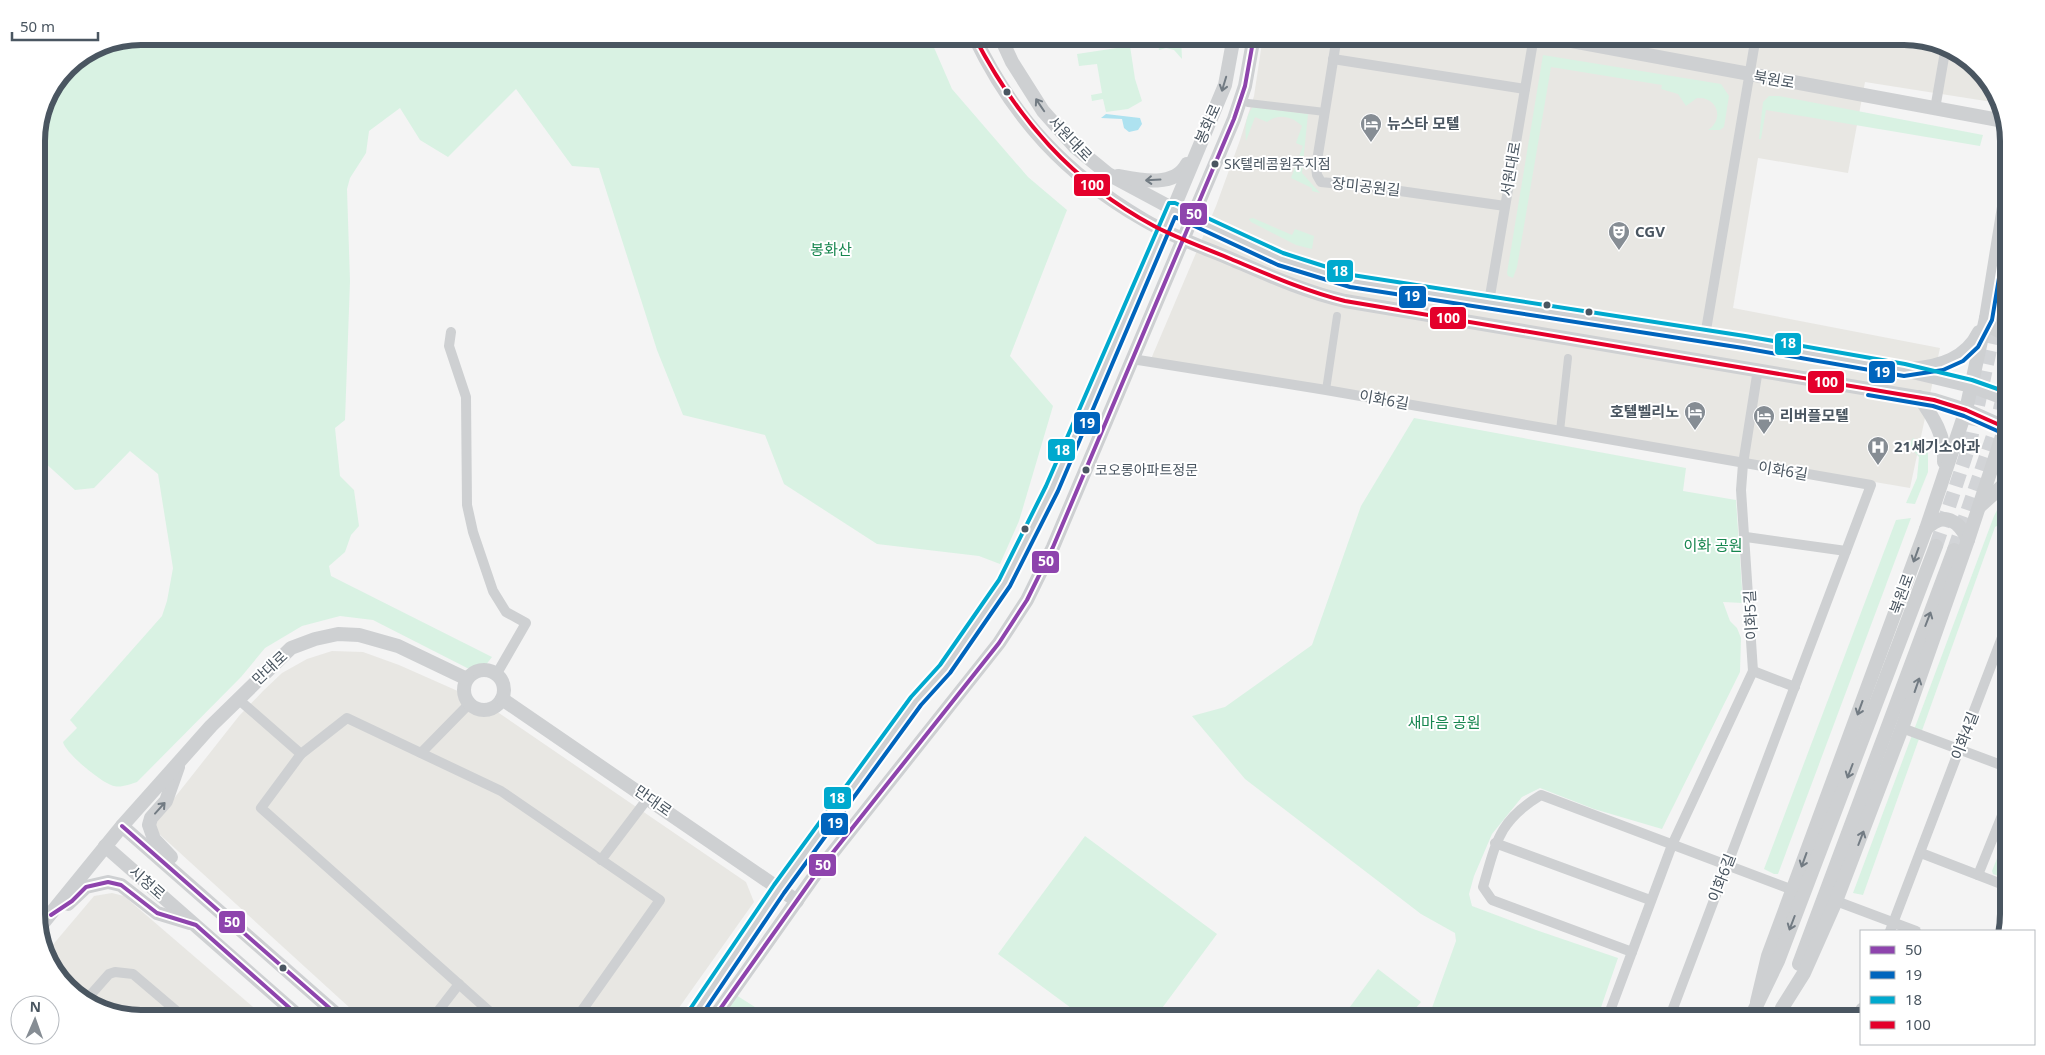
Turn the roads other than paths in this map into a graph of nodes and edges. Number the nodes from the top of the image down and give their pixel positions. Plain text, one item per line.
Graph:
1 (978, 45) edge
2 (1004, 45) edge
3 (1232, 45) edge
4 (1252, 45) edge
5 (1335, 45) edge
6 (1532, 45) edge
7 (1592, 45) edge
8 (1755, 45) edge
9 (1945, 54) edge
10 (1333, 59) junction
11 (1750, 75) junction
12 (1525, 89) junction
13 (1248, 102) dead end
14 (1935, 109) junction
15 (1325, 112) junction
16 (1997, 120) edge
17 (1200, 141) junction
18 (1108, 174) junction
19 (1505, 206) junction
20 (1172, 209) junction
21 (1190, 218) junction
22 (2000, 228) edge
23 (1163, 230) junction
24 (1182, 238) junction
25 (1489, 302) junction
26 (2000, 303) edge
27 (1999, 308) tunnel mouth
28 (1337, 316) dead end
29 (1986, 318) junction
30 (2000, 331) edge
31 (451, 332) dead end
32 (1705, 336) junction
33 (1568, 358) dead end
34 (1132, 359) junction
35 (1700, 359) junction
36 (1758, 369) junction
37 (1904, 370) junction
38 (1971, 386) junction
39 (1326, 390) junction
40 (1919, 397) junction
41 (2000, 397) edge
42 (1966, 410) junction
43 (2000, 422) edge
44 (1560, 431) junction
45 (2000, 444) edge
46 (1743, 464) junction
47 (1940, 483) junction
48 (2000, 488) edge
49 (1052, 490) junction
50 (1074, 496) junction
51 (1977, 509) junction
52 (1926, 529) junction
53 (1746, 537) junction
54 (1968, 540) junction
55 (1936, 546) tunnel mouth
56 (1954, 550) tunnel mouth
57 (1846, 551) junction
58 (2000, 643) edge
59 (1753, 671) junction
60 (496, 675) junction
61 (467, 679) junction
62 (1795, 687) junction
63 (238, 699) junction
64 (502, 699) junction
65 (469, 704) junction
66 (1902, 728) junction
67 (1960, 750) junction
68 (422, 753) junction
69 (300, 754) junction
70 (181, 759) junction
71 (2000, 765) edge
72 (648, 798) junction
73 (2000, 820) edge
74 (122, 826) junction
75 (1495, 842) junction
76 (1672, 845) junction
77 (105, 846) junction
78 (1921, 853) junction
79 (602, 860) junction
80 (1727, 865) junction
81 (1978, 875) junction
82 (2000, 884) edge
83 (779, 889) junction
84 (1793, 890) junction
85 (1650, 900) junction
86 (208, 901) junction
87 (796, 901) junction
88 (1836, 901) junction
89 (51, 915) junction
90 (45, 921) edge
91 (196, 925) junction
92 (1891, 927) edge
93 (1910, 930) edge
94 (1632, 952) junction
95 (459, 984) junction
96 (90, 995) edge
97 (1757, 1002) junction
98 (175, 1010) edge
99 (292, 1010) edge
100 (332, 1010) edge
101 (439, 1010) edge
102 (488, 1010) edge
103 (582, 1010) edge
104 (697, 1010) edge
105 (719, 1010) edge
106 (1610, 1010) edge
107 (1672, 1010) edge
108 (1754, 1010) edge
109 (1781, 1010) edge
110 (1781, 1010) edge

1 - 23 street, 서원대로
18 -> 2 street, 서원대로
3 -> 17 street, 봉화로
4 - 21 street, 봉화로
5 - 10 street, 장미공원길
6 - 12 street, 서원대로
7 - 11 street, 북원로
8 - 11 street
9 - 14 street
10 - 12 street
10 - 15 street, 장미공원길
11 - 14 street, 북원로
11 - 32 street
12 - 19 street, 서원대로
13 - 15 street
14 - 16 street, 북원로
15 - 19 street, 장미공원길
17 -> 18 street
17 - 20 street, 봉화로
18 - 20 street, 서원대로
19 - 25 street, 서원대로
20 - 21 street, 서원대로
20 - 23 street, 봉화로
21 - 24 street, 봉화로
21 - 25 street
22 - 29 street, 북원로
23 - 24 street, 서원대로
23 - 49 street, 봉화로
24 - 34 street, 봉화로
24 - 35 street
25 - 32 street
26 - 27 street
28 - 39 street
29 - 30 street
29 - 37 street
29 - 38 street, 북원로
31 - 60 street
32 - 35 street
32 - 37 street
33 - 44 street
34 - 39 street, 이화6길
34 - 50 street, 봉화로
35 - 36 street
36 - 40 street
36 - 46 street, 이화5길
37 - 38 street
38 - 41 street
38 - 42 street, 북원로
39 - 44 street, 이화6길
40 - 42 street
40 - 47 street
42 - 43 street
42 - 47 street, 북원로
44 - 46 street, 이화6길
45 - 51 street
46 - 53 street, 이화5길
46 - 57 street, 이화6길
47 - 52 street, 북원로
48 - 51 street
49 - 50 street
49 - 83 street, 봉화로
50 - 87 street, 봉화로
51 - 54 street
52 - 54 street
52 -> 84 street, 북원로
53 - 57 street
53 - 59 street, 이화5길
66 -> 54 street
55 -> 97 street, 북원로
109 -> 56 street
57 - 62 street, 이화6길
58 - 67 street, 이화4길
59 - 62 street
59 - 76 street, 이화5길
60 - 61 street
60 - 64 street
61 - 63 street, 만대로
61 - 65 street
62 - 80 street, 이화6길
63 - 69 street
63 - 70 street, 만대로
64 - 65 street
64 - 72 street, 만대로
65 - 68 street
66 - 67 street
88 -> 66 street
67 - 71 street
67 - 78 street, 이화4길
68 - 69 street
68 - 79 street
69 - 95 street
70 - 74 street, 만대로
86 -> 70 street
72 - 79 street
72 - 83 street, 만대로
73 - 81 street
74 - 77 street, 만대로
74 - 86 street, 시청로
75 - 76 street
75 - 85 street
75 - 94 street
76 - 80 street
76 - 85 street, 이화5길
77 - 89 street
77 - 91 street, 시청로
78 - 81 street
78 - 92 street, 이화4길
79 - 103 street
80 - 84 street
80 - 107 street, 이화6길
81 - 82 street
83 - 87 street, 만대로
83 - 104 street, 봉화로
84 - 97 street, 북원로
85 - 94 street, 이화5길
86 - 100 street, 시청로
87 - 105 street, 봉화로
88 - 92 street
88 - 110 street
89 - 90 street
89 - 91 street
91 - 99 street, 시청로
92 - 93 street
94 - 106 street, 이화5길
95 - 101 street
95 - 102 street
96 - 98 street
97 - 108 street, 북원로

